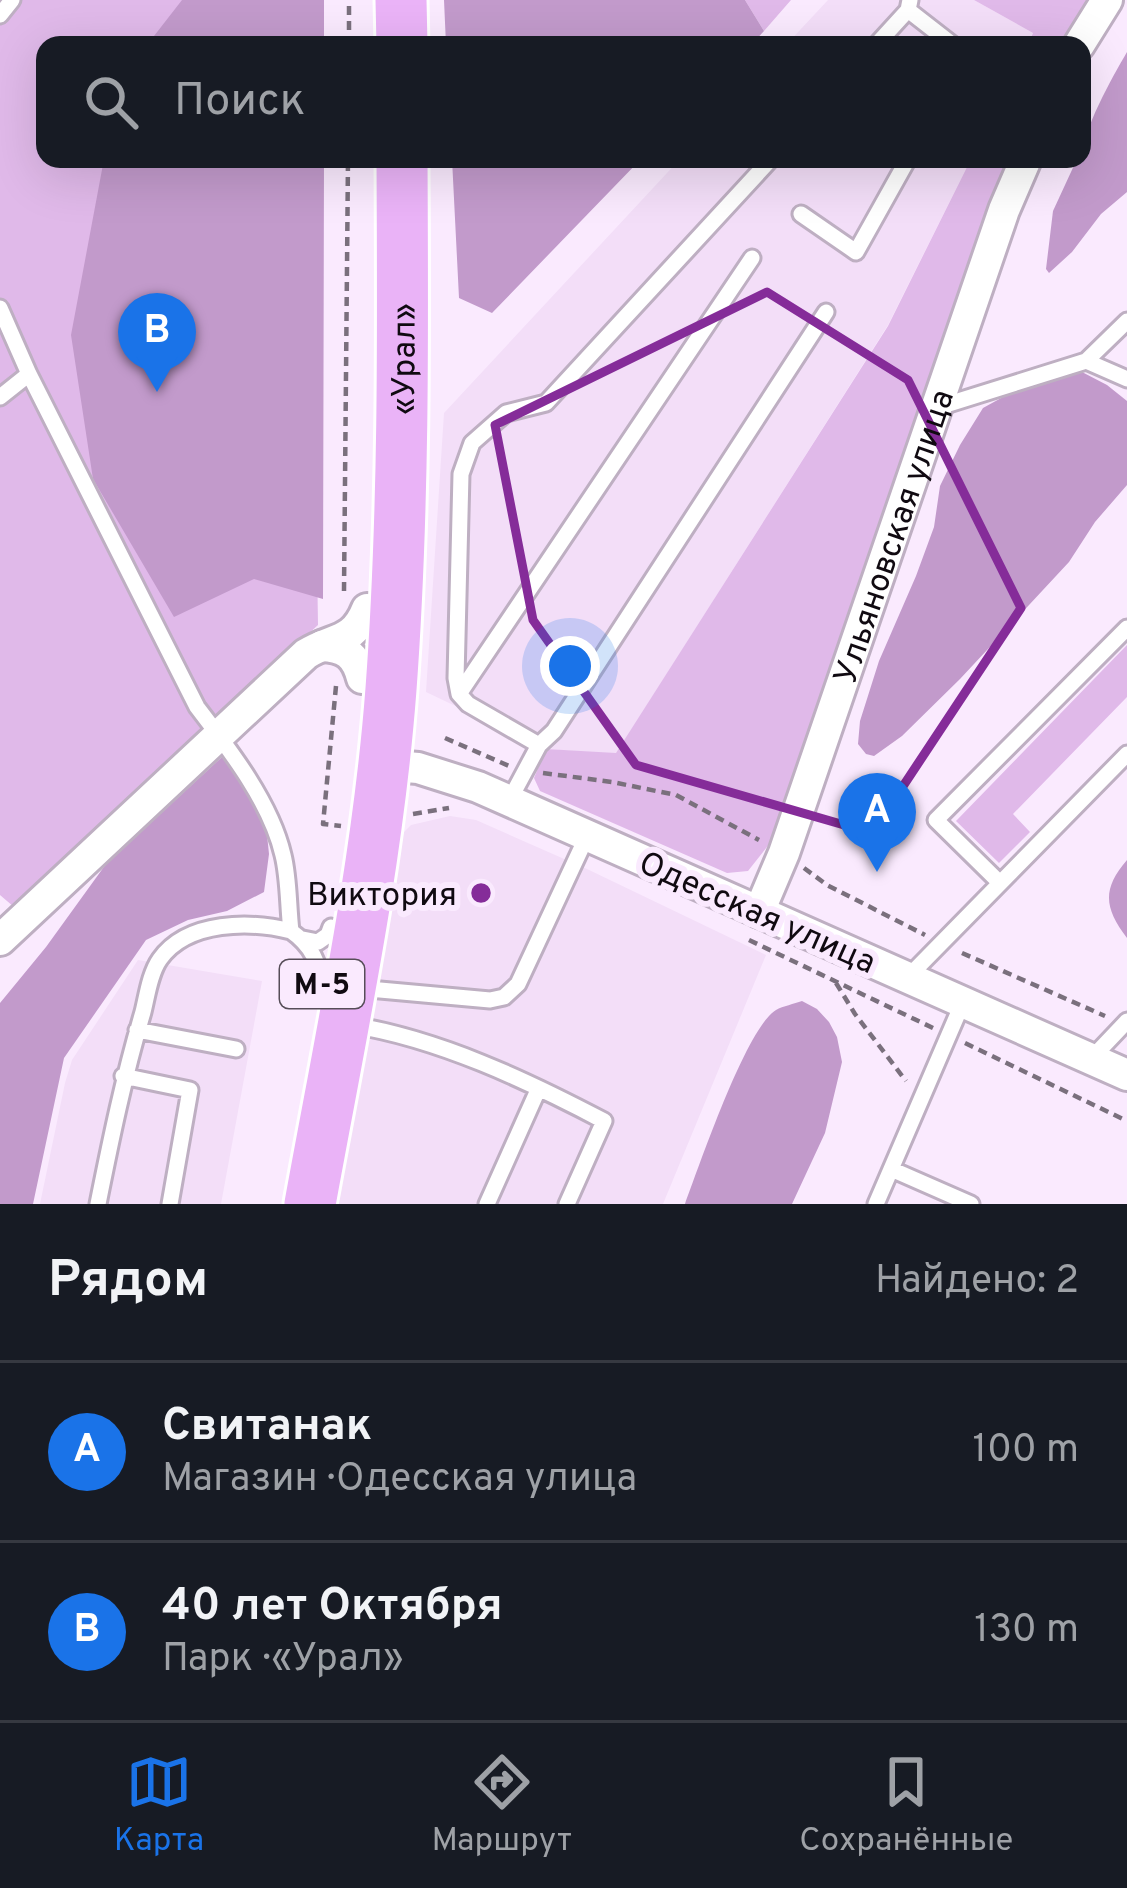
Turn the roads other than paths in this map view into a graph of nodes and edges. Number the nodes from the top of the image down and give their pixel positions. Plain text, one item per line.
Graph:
1 (12, 0) edge
2 (374, 0) edge
3 (401, 0) edge
4 (1107, 0) edge
5 (909, 5) edge
6 (0, 15) edge
7 (374, 36) edge
8 (402, 36) edge
9 (883, 36) edge
10 (943, 36) edge
11 (1085, 36) edge
12 (374, 168) edge
13 (402, 168) edge
14 (763, 168) edge
15 (903, 168) edge
16 (1022, 168) edge
17 (801, 214) dead end
18 (752, 259) dead end
19 (0, 308) edge
20 (826, 312) dead end
21 (1127, 321) edge
22 (1086, 361) junction
23 (29, 374) junction
24 (1127, 380) edge
25 (0, 397) edge
26 (938, 407) junction
27 (384, 557) junction
28 (1127, 628) edge
29 (346, 644) junction
30 (459, 694) junction
31 (219, 736) junction
32 (539, 745) junction
33 (1127, 754) edge
34 (369, 763) junction
35 (509, 801) junction
36 (587, 836) junction
37 (1000, 883) junction
38 (759, 912) junction
39 (308, 932) junction
40 (0, 940) edge
41 (907, 978) junction
42 (338, 999) junction
43 (963, 1003) junction
44 (1127, 1021) edge
45 (137, 1030) junction
46 (236, 1049) dead end
47 (1091, 1059) junction
48 (1127, 1075) edge
49 (123, 1076) junction
50 (538, 1090) junction
51 (892, 1169) junction
52 (98, 1204) edge
53 (170, 1204) edge
54 (282, 1204) edge
55 (310, 1204) edge
56 (487, 1204) edge
57 (567, 1204) edge
58 (876, 1204) edge
59 (971, 1204) edge

1 - 6 lane
2 - 7 highway
3 - 8 highway
4 - 11 street
5 - 9 lane
5 - 10 lane
12 - 27 highway, «Урал» / М-5
13 - 27 highway, «Урал» / М-5
14 - 30 lane
15 - 17 lane
16 - 26 street, Ульяновская улица
18 - 30 lane
19 - 23 lane
20 - 32 lane
21 - 22 lane
22 - 24 lane
22 - 26 lane
23 - 25 lane
23 - 31 lane
26 - 38 street, Ульяновская улица
27 - 29 highway, М-5
27 - 34 highway, М-5
28 - 37 lane
29 - 31 street
29 - 34 highway, М-5
30 - 32 lane
31 - 39 lane
31 - 40 street
32 - 35 lane
33 - 37 lane
34 - 35 street, Одесская улица
34 - 39 highway, М-5
34 - 42 highway, М-5
35 - 36 street, Одесская улица
36 - 38 street, Одесская улица
36 - 42 lane
37 - 41 lane
38 - 41 street, Одесская улица
39 - 42 highway, М-5
39 - 45 lane
41 - 43 street, Одесская улица
42 - 50 lane
42 - 54 highway, М-5
42 - 55 highway, М-5
43 - 47 street, Одесская улица
43 - 51 lane
44 - 47 lane
45 - 46 lane
45 - 49 lane
47 - 48 street, Одесская улица
49 - 52 lane
49 - 53 lane
50 - 56 lane
50 - 57 lane
51 - 58 lane
51 - 59 lane

